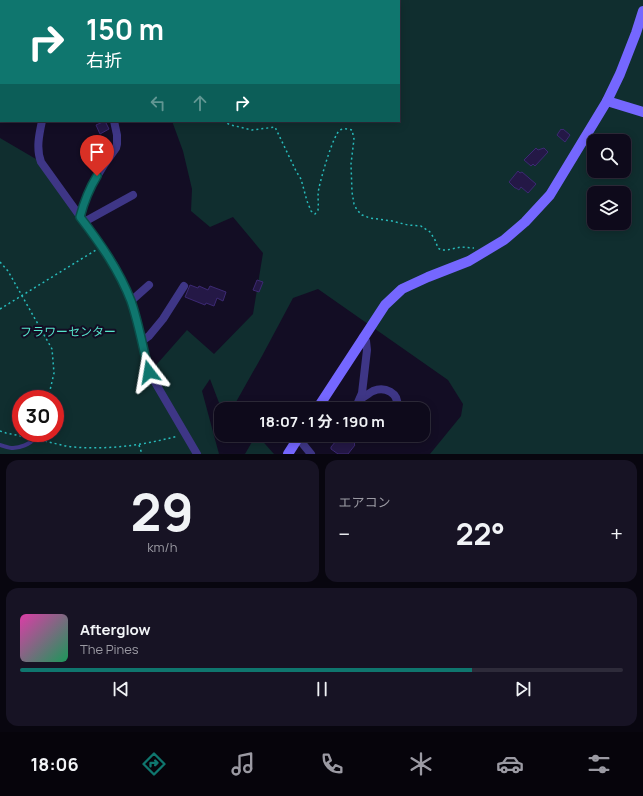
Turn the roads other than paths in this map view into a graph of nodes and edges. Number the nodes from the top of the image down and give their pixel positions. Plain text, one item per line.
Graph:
1 (643, 11) edge
2 (640, 33) edge
3 (607, 101) junction
4 (643, 112) edge
5 (42, 122) edge
6 (114, 122) edge
7 (133, 195) dead end
8 (82, 220) junction
9 (149, 285) dead end
10 (184, 286) dead end
11 (131, 301) junction
12 (364, 337) junction
13 (142, 341) junction
14 (360, 399) junction
15 (322, 402) edge
16 (358, 402) edge
17 (398, 402) edge
18 (31, 442) edge
19 (296, 442) edge
20 (303, 442) edge
21 (0, 445) edge
22 (198, 454) edge
23 (288, 454) edge
24 (311, 454) edge

1 - 2 street
2 - 3 street
3 - 4 street
3 - 12 street
5 - 8 street
6 - 8 street
7 - 8 street
8 - 11 street
9 - 11 street
10 - 13 street
11 - 13 street
12 - 14 street
12 - 15 street
13 - 22 street
14 - 16 street
14 - 17 street
18 - 21 lane
19 - 23 street
20 - 24 street

